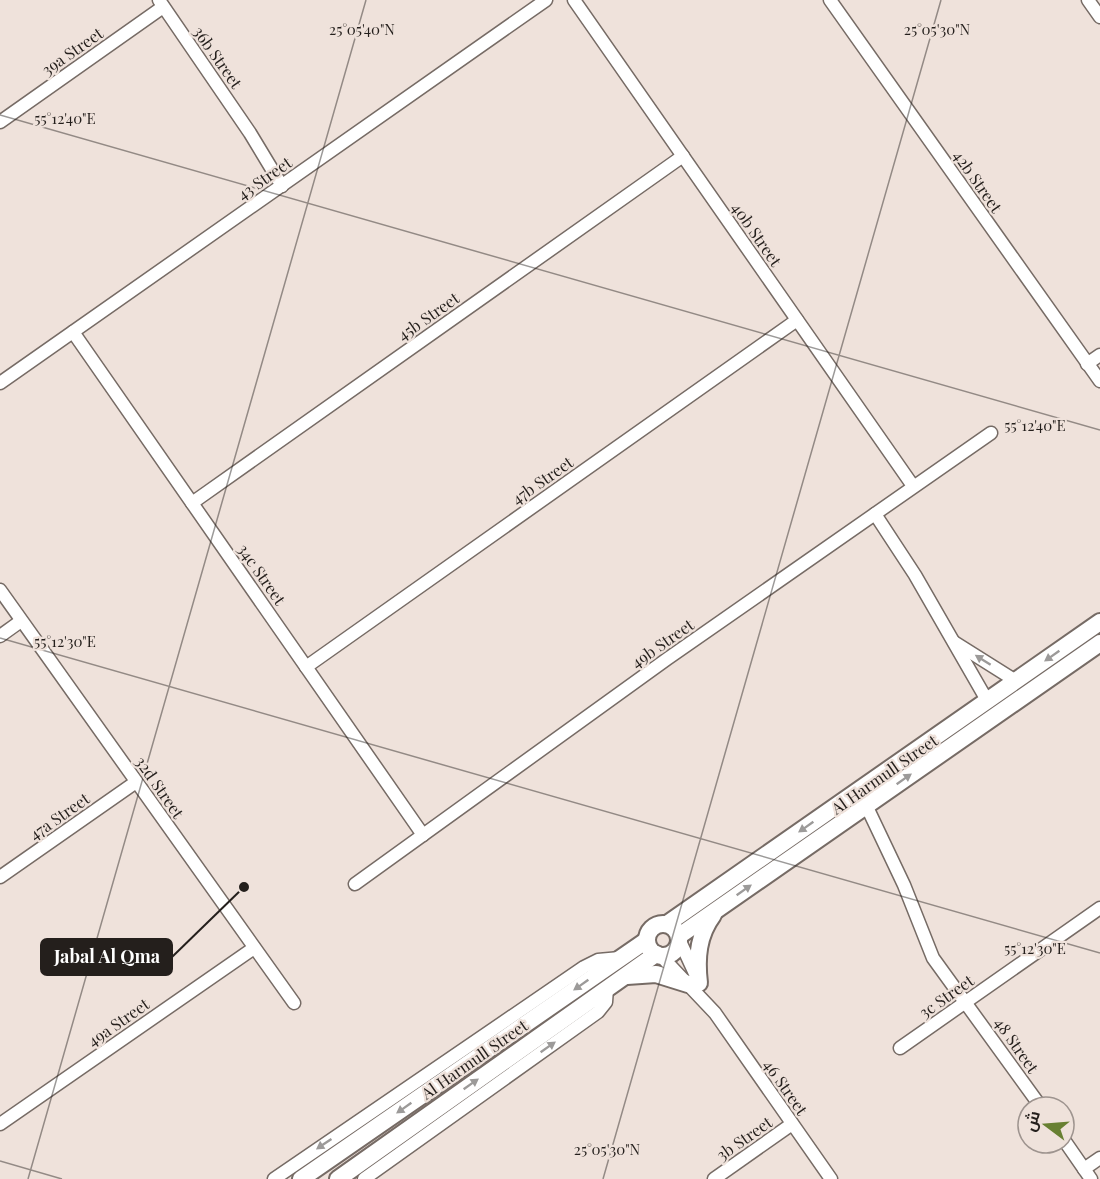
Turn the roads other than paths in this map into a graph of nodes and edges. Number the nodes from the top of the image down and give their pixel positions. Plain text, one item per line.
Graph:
1 (546, 0) edge
2 (574, 0) edge
3 (830, 0) edge
4 (1088, 0) edge
5 (161, 3) edge
6 (1100, 17) edge
7 (0, 122) edge
8 (683, 156) junction
9 (285, 183) junction
10 (797, 320) junction
11 (73, 332) junction
12 (1100, 355) edge
13 (1088, 364) junction
14 (1100, 381) edge
15 (0, 383) edge
16 (991, 433) dead end
17 (913, 486) junction
18 (192, 503) junction
19 (874, 514) junction
20 (0, 590) edge
21 (21, 621) junction
22 (1100, 622) edge
23 (0, 636) edge
24 (950, 640) junction
25 (1100, 643) edge
26 (306, 667) junction
27 (1016, 681) junction
28 (988, 702) junction
29 (136, 782) junction
30 (866, 806) junction
31 (423, 835) junction
32 (0, 877) edge
33 (355, 884) dead end
34 (1100, 908) edge
35 (717, 909) junction
36 (675, 933) junction
37 (647, 940) junction
38 (254, 948) junction
39 (659, 955) junction
40 (620, 958) junction
41 (623, 977) junction
42 (694, 983) junction
43 (606, 988) junction
44 (967, 1001) junction
45 (294, 1003) dead end
46 (900, 1048) dead end
47 (1033, 1095) edge
48 (0, 1124) edge
49 (792, 1124) junction
50 (1075, 1155) edge
51 (1100, 1158) edge
52 (1088, 1174) edge
53 (274, 1179) edge
54 (301, 1179) edge
55 (338, 1179) edge
56 (364, 1179) edge
57 (714, 1179) edge
58 (831, 1179) edge

1 - 9 street, 43 Street
2 - 8 street, 40b Street
3 - 13 street, 42b Street
4 - 6 street
5 - 7 street, 39a Street
5 - 9 street, 36b Street
8 - 10 street, 40b Street
8 - 18 street, 45b Street
9 - 11 street, 43 Street
10 - 17 street, 40b Street
10 - 26 street, 47b Street
11 - 15 street, 43 Street
11 - 18 street, 34c Street
12 - 13 street
13 - 14 street, 42b Street
16 - 17 street, 49b Street
17 - 19 street, 49b Street
18 - 26 street, 34c Street
19 - 24 street
19 - 31 street, 49b Street
20 - 21 street, 32d Street
21 - 23 street
21 - 29 street, 32d Street
22 -> 27 street, Al Harmull Street
27 -> 24 street
24 - 28 street
30 -> 25 street, Al Harmull Street
26 - 31 street, 34c Street
27 - 28 street, Al Harmull Street
28 -> 36 street, Al Harmull Street
29 - 32 street, 47a Street
29 - 38 street, 32d Street
35 -> 30 street, Al Harmull Street
30 - 44 street, 48 Street
31 - 33 street, 49b Street
34 - 44 street, 3c Street
35 - 36 street, Al Harmull Street
35 - 42 street
36 - 37 street
36 - 39 street
36 - 42 street, 46 Street
37 - 39 street
37 - 40 street, Al Harmull Street
38 - 45 street, 32d Street
38 - 48 street, 49a Street
39 - 41 street, Al Harmull Street
39 - 42 street, 46 Street
40 -> 53 street
40 -> 54 street, Al Harmull Street
41 - 42 street
41 - 43 street, Al Harmull Street
42 - 49 street, 46 Street
55 -> 43 street, Al Harmull Street
56 -> 43 street
44 - 46 street, 3c Street
44 - 47 street, 48 Street
49 - 57 street, 3b Street
49 - 58 street, 46 Street
50 - 52 street
51 - 52 street

